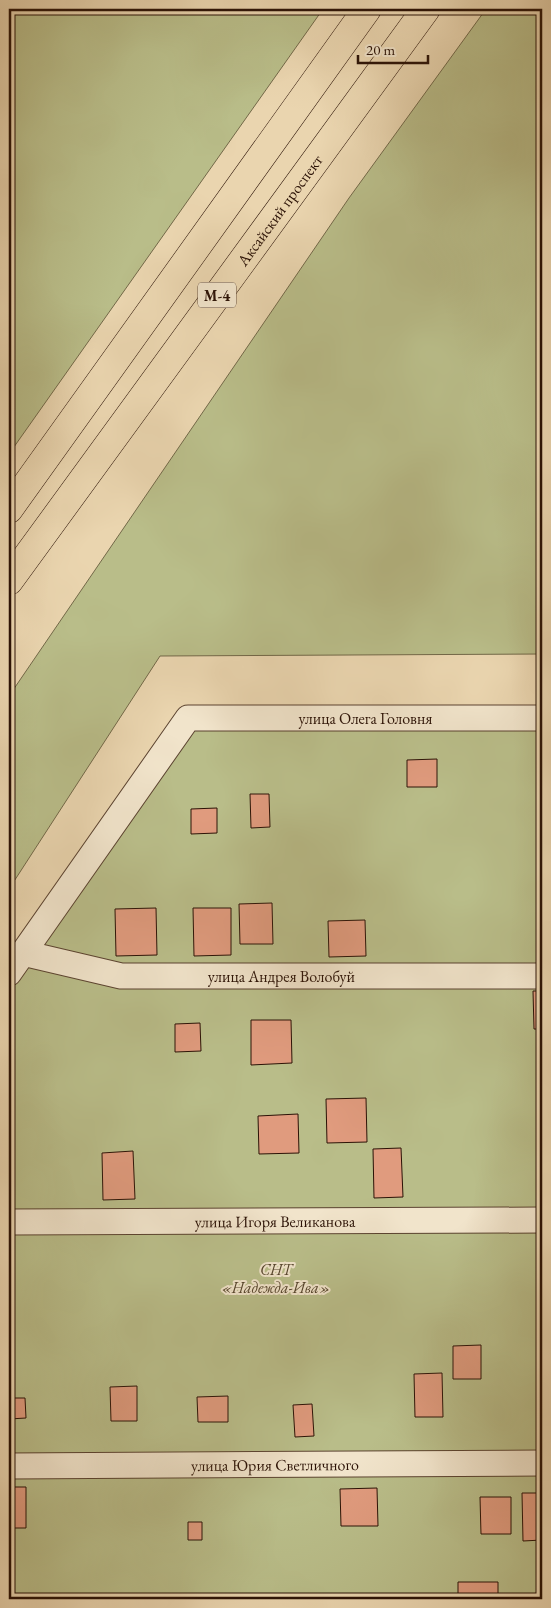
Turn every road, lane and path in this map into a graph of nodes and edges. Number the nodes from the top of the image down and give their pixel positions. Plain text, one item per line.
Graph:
1 (367, 9) edge
2 (426, 9) edge
3 (9, 509) edge
4 (9, 581) edge
5 (542, 718) edge
6 (16, 963) edge
7 (542, 976) edge
8 (542, 1220) edge
9 (9, 1222) edge
10 (542, 1463) edge
11 (9, 1466) edge

1 - 3 main road, М-4
2 - 4 main road, Аксайский проспект / М-4
5 - 6 street, улица Олега Головня
6 - 7 street, улица Андрея Волобуй
8 - 9 street, улица Игоря Великанова
10 - 11 street, улица Юрия Светличного

